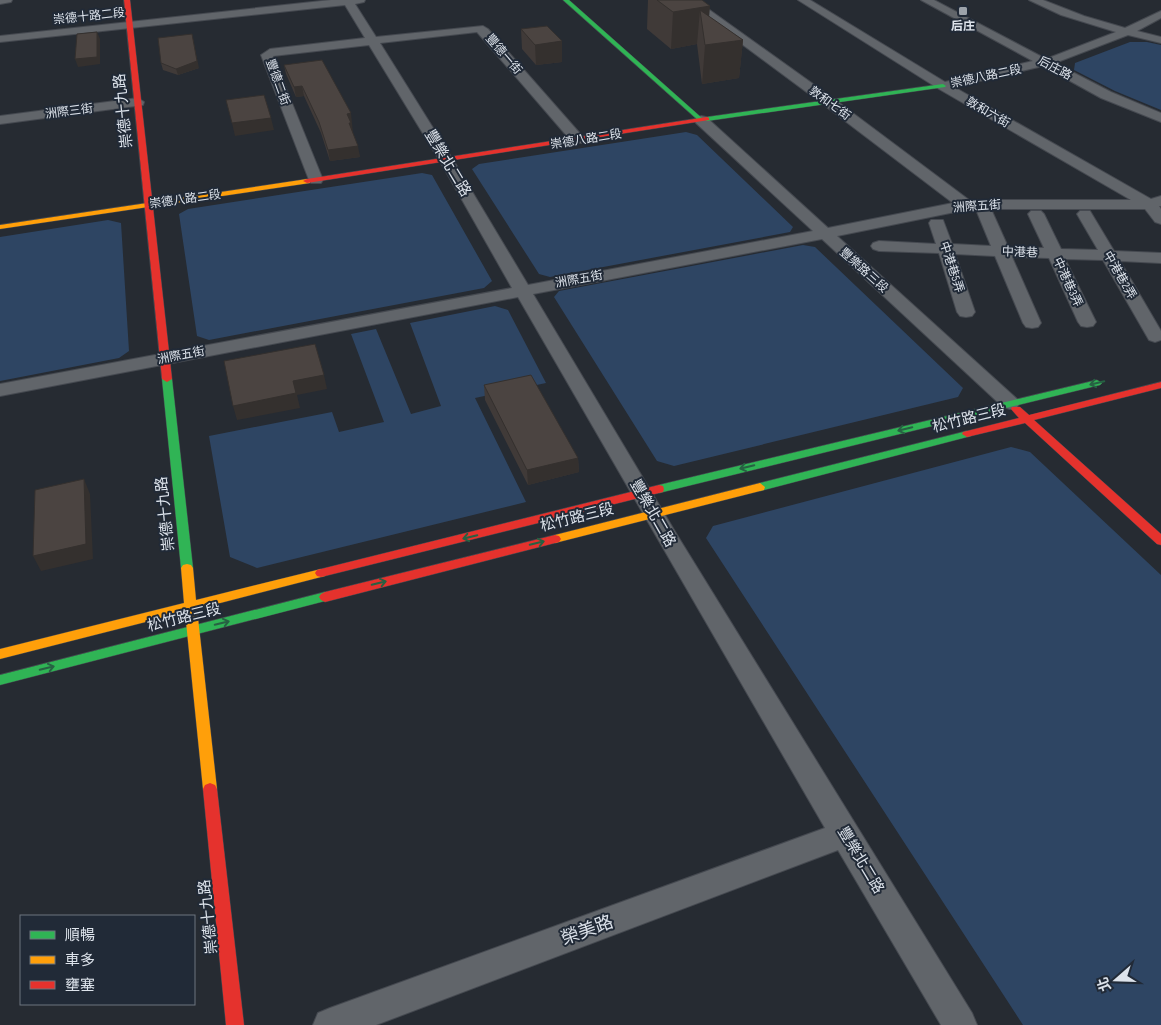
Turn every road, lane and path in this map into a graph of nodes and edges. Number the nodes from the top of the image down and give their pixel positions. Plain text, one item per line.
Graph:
1 (7, 0) edge
2 (126, 0) edge
3 (352, 0) edge
4 (566, 0) edge
5 (803, 0) edge
6 (926, 0) edge
7 (1034, 0) edge
8 (0, 1) edge
9 (707, 1) edge
10 (1161, 14) edge
11 (129, 25) junction
12 (1126, 32) junction
13 (0, 39) edge
14 (372, 40) junction
15 (1161, 40) edge
16 (1044, 63) junction
17 (943, 86) junction
18 (138, 102) junction
19 (829, 102) junction
20 (1161, 118) edge
21 (0, 120) edge
22 (701, 120) junction
23 (578, 140) junction
24 (447, 160) junction
25 (316, 180) junction
26 (1155, 203) edge
27 (148, 204) junction
28 (965, 205) junction
29 (985, 212) dead end
30 (1036, 214) dead end
31 (1085, 214) dead end
32 (1161, 219) edge
33 (937, 223) dead end
34 (0, 227) edge
35 (823, 234) junction
36 (946, 249) junction
37 (1002, 251) junction
38 (1055, 253) junction
39 (1109, 256) junction
40 (1161, 258) edge
41 (891, 263) dead end
42 (522, 290) junction
43 (966, 312) dead end
44 (1087, 322) dead end
45 (1032, 323) dead end
46 (1155, 336) dead end
47 (163, 358) junction
48 (1112, 379) dead end
49 (1161, 385) edge
50 (0, 390) edge
51 (1010, 403) junction
52 (1026, 419) junction
53 (642, 493) junction
54 (654, 513) junction
55 (1161, 541) edge
56 (190, 607) junction
57 (192, 630) junction
58 (0, 654) edge
59 (0, 680) edge
60 (845, 834) junction
61 (235, 1025) edge
62 (330, 1025) edge
63 (960, 1025) edge

1 - 8 street
2 - 11 street, 崇德十九路
3 - 11 street, 崇德十路二段
3 - 14 street, 豐樂北二路
4 - 22 street, 豐樂路三段
5 - 17 street, 敦和六街
6 - 16 street, 后庄路
7 - 12 street
9 - 19 street, 敦和七街
10 - 12 street, 崇德八路二段
11 - 13 street, 崇德十路二段
11 - 18 street, 崇德十九路
12 - 15 street
12 - 16 street, 崇德八路二段
14 - 23 street, 豐德一街
14 - 24 street, 豐樂北二路
14 - 25 street, 豐德二街
16 - 17 street, 崇德八路二段
16 - 20 street, 后庄路
17 - 19 street, 崇德八路二段
17 - 26 street, 敦和六街
18 - 21 street, 洲際三街
18 - 27 street, 崇德十九路
19 - 22 street, 崇德八路二段
19 - 28 street, 敦和七街
22 - 23 street, 崇德八路二段
22 - 35 street, 豐樂路三段
23 - 24 street, 崇德八路二段
24 - 25 street, 崇德八路二段
24 - 42 street, 豐樂北二路
25 - 27 street, 崇德八路二段
26 - 28 street, 洲際五街
26 - 32 street
27 - 34 street, 崇德八路二段
27 - 47 street, 崇德十九路
28 - 35 street, 洲際五街
29 - 37 street
30 - 38 street, 中港巷3弄
31 - 39 street, 中港巷2弄
33 - 36 street, 中港巷5弄
35 - 42 street, 洲際五街
35 - 51 street, 豐樂路三段
36 - 37 street, 中港巷
36 - 41 street, 中港巷
36 - 43 street, 中港巷5弄
37 - 38 street, 中港巷
37 - 45 street
38 - 39 street, 中港巷
38 - 44 street, 中港巷3弄
39 - 40 street, 中港巷
39 - 46 street, 中港巷2弄
42 - 47 street, 洲際五街
42 - 53 street, 豐樂北二路
47 - 50 street, 洲際五街
47 - 56 street, 崇德十九路
48 -> 51 street, 松竹路三段
49 - 52 street, 松竹路三段
51 - 52 street, 豐樂路三段
51 -> 53 street, 松竹路三段
52 - 54 street, 松竹路三段
52 - 55 street, 豐樂路三段
53 - 54 street, 豐樂北二路
53 -> 56 street, 松竹路三段
57 -> 54 street, 松竹路三段
54 - 60 street, 豐樂北二路
56 - 57 street, 崇德十九路
56 - 58 street, 松竹路三段
59 -> 57 street, 松竹路三段
57 - 61 street, 崇德十九路
60 - 62 street, 榮美路
60 - 63 street, 豐樂北二路

